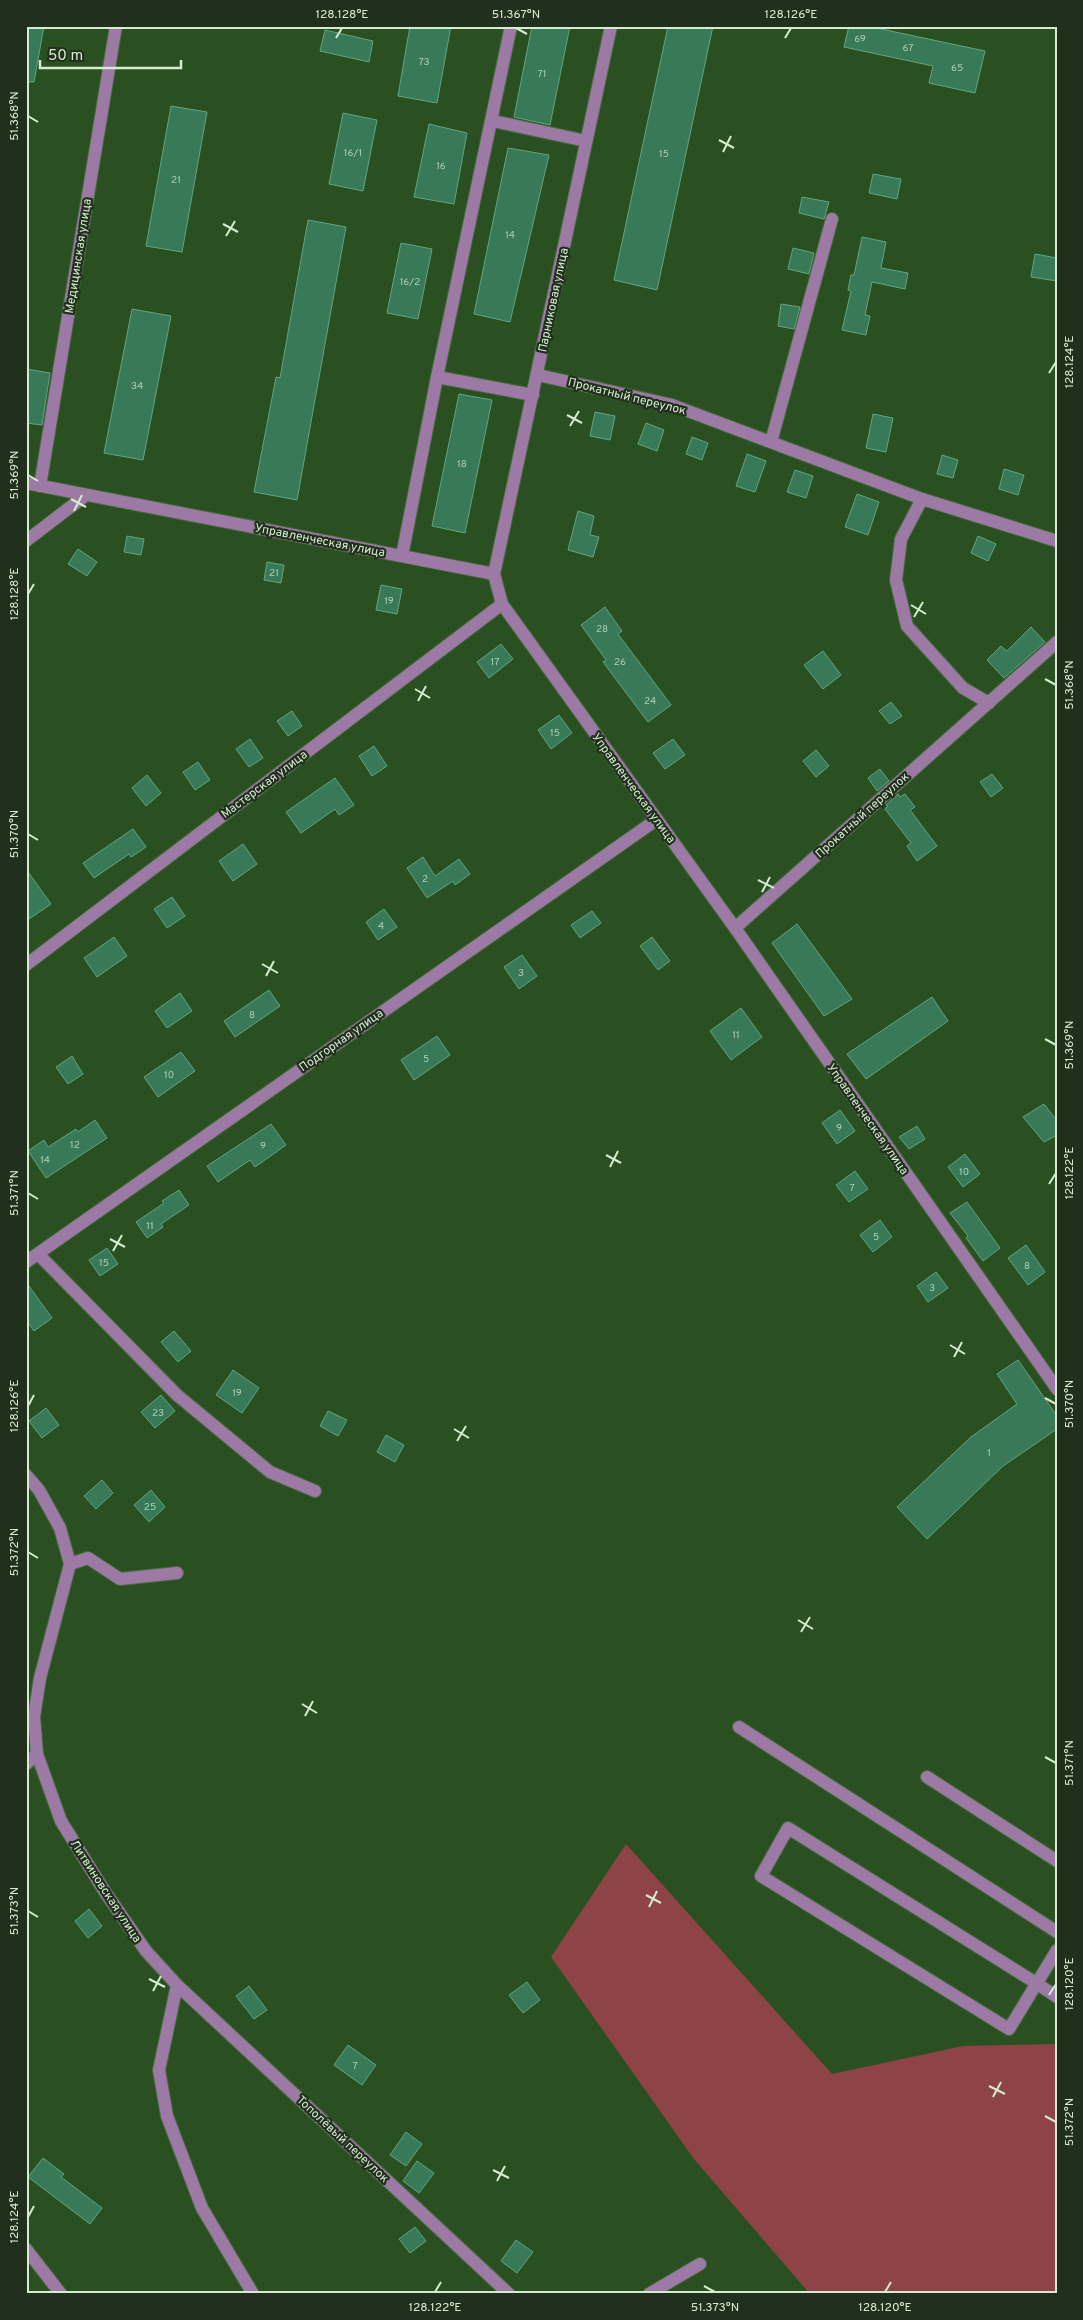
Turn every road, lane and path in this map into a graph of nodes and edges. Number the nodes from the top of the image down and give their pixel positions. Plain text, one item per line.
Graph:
1 (116, 26) edge
2 (511, 26) edge
3 (611, 26) edge
4 (493, 121) junction
5 (586, 141) junction
6 (832, 219) dead end
7 (538, 375) junction
8 (437, 376) junction
9 (534, 395) junction
10 (771, 442) junction
11 (26, 483) edge
12 (40, 486) junction
13 (86, 495) junction
14 (922, 500) junction
15 (26, 541) edge
16 (1057, 541) edge
17 (402, 556) junction
18 (494, 574) junction
19 (502, 604) junction
20 (1057, 642) edge
21 (989, 703) junction
22 (656, 820) junction
23 (735, 928) junction
24 (26, 965) edge
25 (38, 1254) junction
26 (26, 1262) edge
27 (1057, 1389) edge
28 (26, 1475) edge
29 (315, 1491) dead end
30 (70, 1564) junction
31 (177, 1573) dead end
32 (739, 1727) dead end
33 (37, 1754) junction
34 (26, 1764) edge
35 (927, 1777) dead end
36 (1057, 1861) edge
37 (1057, 1932) edge
38 (1057, 1950) edge
39 (1036, 1983) junction
40 (177, 1985) junction
41 (1057, 1997) edge
42 (26, 2249) edge
43 (700, 2264) dead end
44 (61, 2294) edge
45 (253, 2294) edge
46 (509, 2294) edge
47 (649, 2294) edge

1 - 12 street, Медицинская улица
2 - 4 street
3 - 5 street, Парниковая улица
4 - 5 street
4 - 8 street
5 - 7 street, Парниковая улица
6 - 10 street
7 - 9 street, Парниковая улица
7 - 10 street, Прокатный переулок
8 - 9 street
8 - 17 street
9 - 18 street, Парниковая улица
10 - 14 street, Прокатный переулок
11 - 12 street, Управленческая улица
12 - 13 street, Управленческая улица
13 - 15 street
13 - 17 street, Управленческая улица
14 - 16 street, Прокатный переулок
14 - 21 street
17 - 18 street, Управленческая улица
18 - 19 street, Управленческая улица
19 - 22 street, Управленческая улица
19 - 24 street, Мастерская улица
20 - 21 street, Прокатный переулок
21 - 23 street, Прокатный переулок
22 - 23 street, Управленческая улица
22 - 25 street, Подгорная улица
23 - 27 street, Управленческая улица
25 - 26 street, Подгорная улица
25 - 29 street
28 - 30 street
30 - 31 street
30 - 33 street, Литвиновская улица
32 - 37 street
33 - 34 street
33 - 40 street, Литвиновская улица
35 - 36 street
38 - 39 street
39 - 39 street
39 - 41 street
40 - 45 street
40 - 46 street, Тополёвый переулок
42 - 44 street
43 - 47 street

